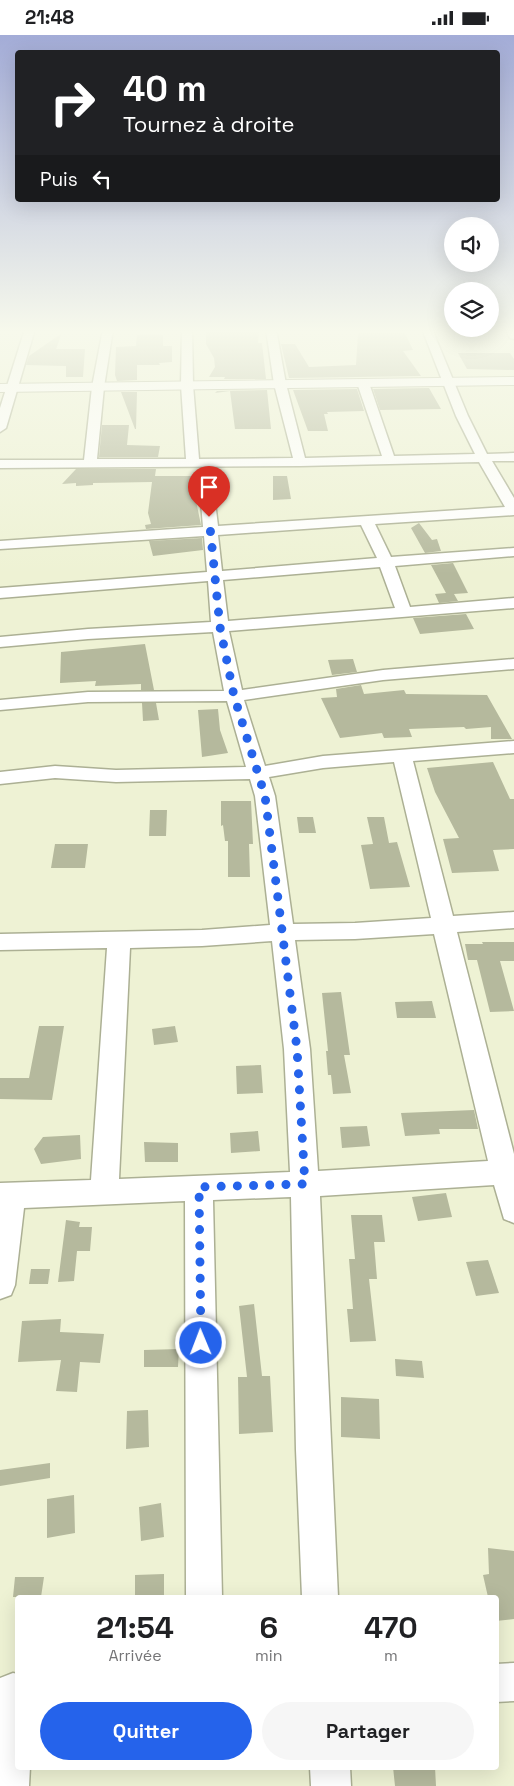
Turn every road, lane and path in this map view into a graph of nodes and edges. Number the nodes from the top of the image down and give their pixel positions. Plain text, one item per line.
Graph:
1 (3, 411) edge
2 (96, 411) edge
3 (189, 411) edge
4 (287, 411) edge
5 (372, 411) edge
6 (461, 411) edge
7 (0, 428) edge
8 (514, 457) edge
9 (483, 458) junction
10 (389, 459) junction
11 (300, 462) junction
12 (90, 463) junction
13 (192, 463) junction
14 (0, 464) edge
15 (208, 502) dead end
16 (514, 510) edge
17 (366, 520) junction
18 (211, 532) junction
19 (0, 545) edge
20 (514, 552) edge
21 (386, 562) junction
22 (214, 576) junction
23 (0, 593) edge
24 (514, 603) edge
25 (404, 611) junction
26 (220, 627) junction
27 (0, 642) edge
28 (514, 663) edge
29 (234, 696) junction
30 (0, 705) edge
31 (514, 747) edge
32 (402, 756) junction
33 (257, 773) junction
34 (0, 778) edge
35 (514, 920) edge
36 (443, 925) junction
37 (282, 932) junction
38 (118, 940) junction
39 (0, 942) edge
40 (510, 1172) edge
41 (305, 1184) junction
42 (199, 1187) junction
43 (104, 1191) junction
44 (6, 1196) edge
45 (514, 1210) edge
46 (0, 1285) edge
47 (204, 1595) edge
48 (320, 1595) edge
49 (499, 1683) edge
50 (514, 1683) edge
51 (10, 1692) edge
52 (330, 1770) edge
53 (9, 1786) edge
54 (331, 1786) edge

1 - 7 street
2 - 12 street
3 - 13 street
4 - 11 street
5 - 10 street
6 - 9 street
8 - 9 street
9 - 10 street
9 - 16 street
10 - 11 street
11 - 13 street
12 - 13 street
12 - 14 street
15 - 18 street
16 - 17 street
17 - 18 street
17 - 21 street
18 - 19 street
18 - 22 street
20 - 21 street
21 - 22 street
21 - 25 street
22 - 23 street
22 - 26 street
24 - 25 street
25 - 26 street
26 - 27 street
26 - 29 street
28 - 29 street
29 - 30 street
29 - 33 street
31 - 32 street
32 - 33 street
32 - 36 street
33 - 34 street
33 - 37 street
35 - 36 street
36 - 37 street
36 - 40 street
37 - 38 street
37 - 41 street
38 - 39 street
38 - 43 street
40 - 41 street
40 - 45 street
41 - 42 street
41 - 48 street
42 - 43 street
42 - 47 street
43 - 44 street
44 - 46 street
49 - 50 street
51 - 53 street
52 - 54 street

